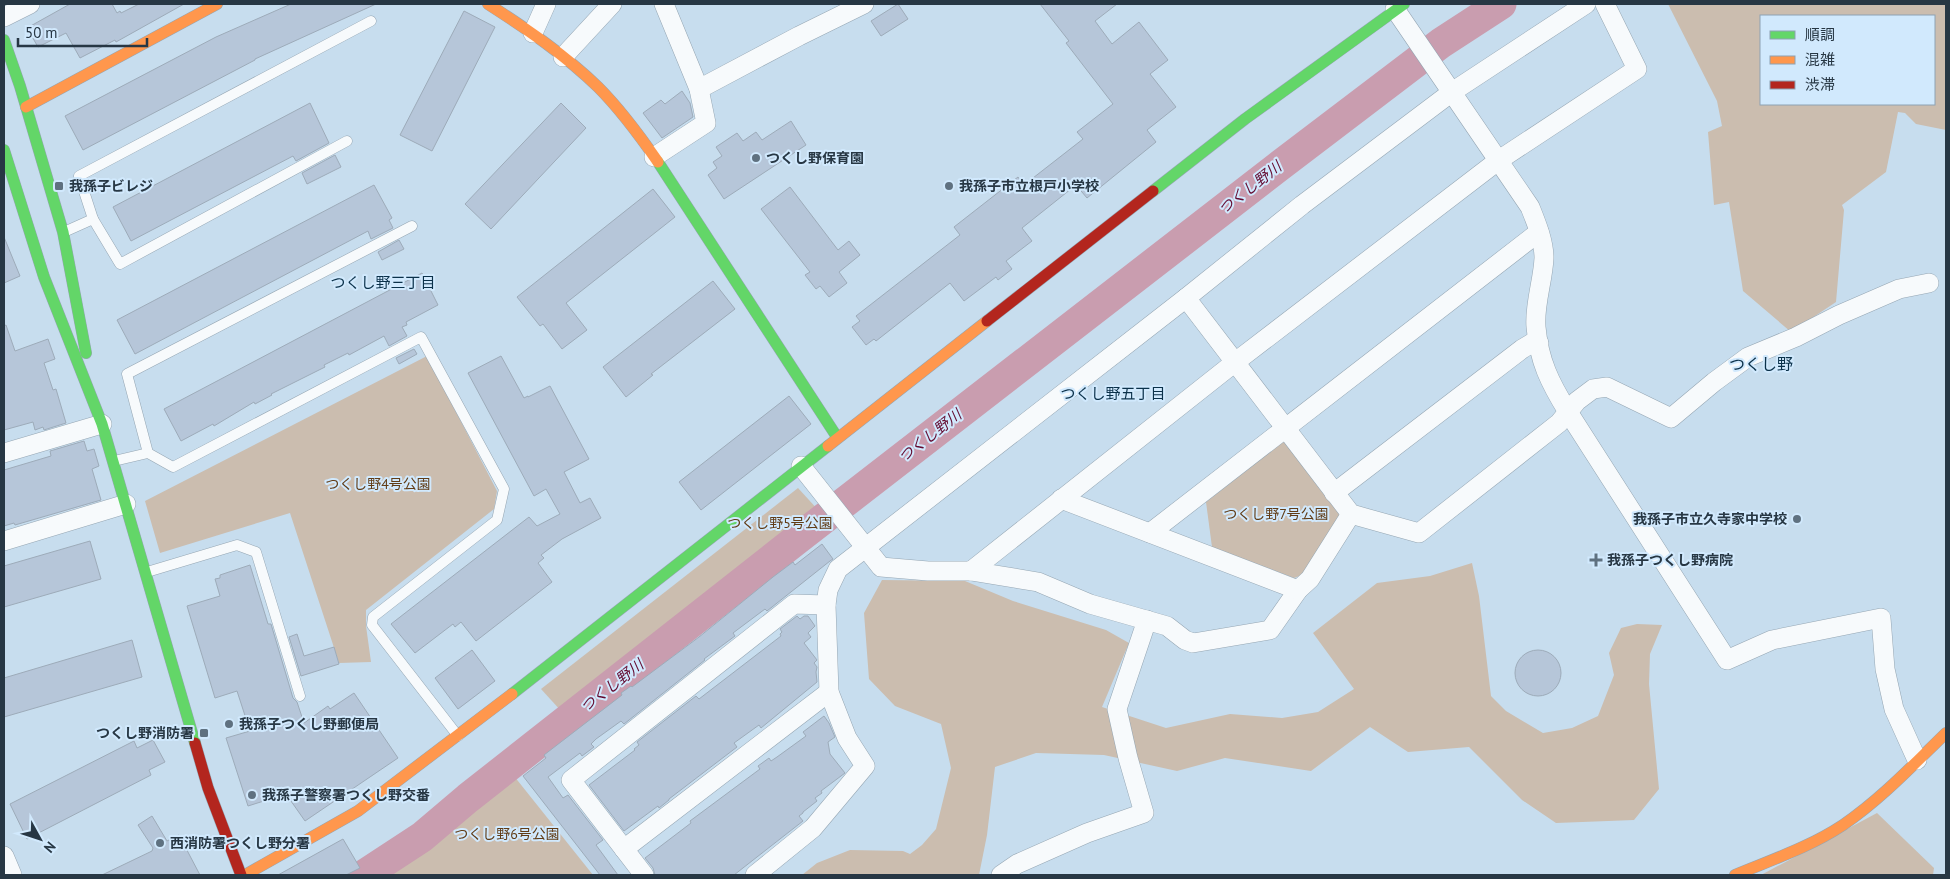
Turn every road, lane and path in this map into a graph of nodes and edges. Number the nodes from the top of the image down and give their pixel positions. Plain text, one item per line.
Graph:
1 (30, 4) edge
2 (217, 4) edge
3 (488, 4) edge
4 (546, 4) edge
5 (612, 4) edge
6 (664, 4) edge
7 (864, 4) edge
8 (1586, 4) edge
9 (1605, 4) edge
10 (1399, 7) edge
11 (4, 17) edge
12 (371, 22) dead end
13 (533, 33) junction
14 (4, 40) edge
15 (563, 57) junction
16 (699, 89) junction
17 (1452, 92) junction
18 (26, 107) junction
19 (347, 142) dead end
20 (4, 150) edge
21 (654, 157) junction
22 (1499, 160) junction
23 (93, 219) junction
24 (412, 226) dead end
25 (63, 232) junction
26 (1539, 232) junction
27 (1928, 283) dead end
28 (1186, 298) junction
29 (1539, 343) junction
30 (1234, 363) junction
31 (92, 397) junction
32 (1568, 412) junction
33 (102, 424) junction
34 (1285, 429) junction
35 (837, 437) junction
36 (4, 453) edge
37 (148, 453) junction
38 (113, 461) junction
39 (801, 466) junction
40 (1334, 493) junction
41 (1062, 499) junction
42 (126, 504) junction
43 (1351, 514) junction
44 (1150, 533) junction
45 (4, 540) edge
46 (866, 548) junction
47 (971, 571) junction
48 (146, 572) junction
49 (1298, 590) junction
50 (826, 605) junction
51 (1147, 620) junction
52 (828, 692) junction
53 (300, 696) dead end
54 (1946, 733) edge
55 (458, 736) junction
56 (1917, 760) junction
57 (624, 849) junction
58 (243, 875) edge
59 (644, 875) edge
60 (755, 875) edge
61 (1001, 875) edge
62 (1735, 875) edge

1 - 11 street
2 - 18 street
3 - 13 street
4 - 13 street
5 - 15 street
6 - 16 street
7 - 16 street
8 - 17 street
9 - 22 street
10 - 17 street
10 - 35 street
12 - 23 lane
13 - 15 street
14 - 18 street
15 - 21 street
16 - 21 street
17 - 22 street
17 - 28 street
18 - 25 street
19 - 23 lane
20 - 31 street
21 - 35 street
22 - 26 street
22 - 30 street
23 - 25 lane
24 - 37 lane
25 - 31 street
26 - 29 street
26 - 34 street
27 - 32 street
28 - 30 street
28 - 46 street
29 - 32 street
29 - 40 street
30 - 34 street
30 - 41 street
31 - 33 street
32 - 43 street
32 - 56 street
33 - 36 street
33 - 38 street
34 - 40 street
34 - 44 street
35 - 39 street
37 - 38 lane
37 - 55 lane
38 - 42 street
39 - 46 street
39 - 55 street
40 - 43 street
41 - 44 street
41 - 47 street
42 - 45 street
42 - 48 street
43 - 49 street
44 - 49 street
46 - 47 street
46 - 50 street
47 - 51 street
48 - 53 lane
48 - 58 street
49 - 51 street
50 - 52 street
50 - 57 street
51 - 61 street
52 - 57 street
52 - 60 street
54 - 56 street
55 - 58 street
56 - 62 street
57 - 59 street

